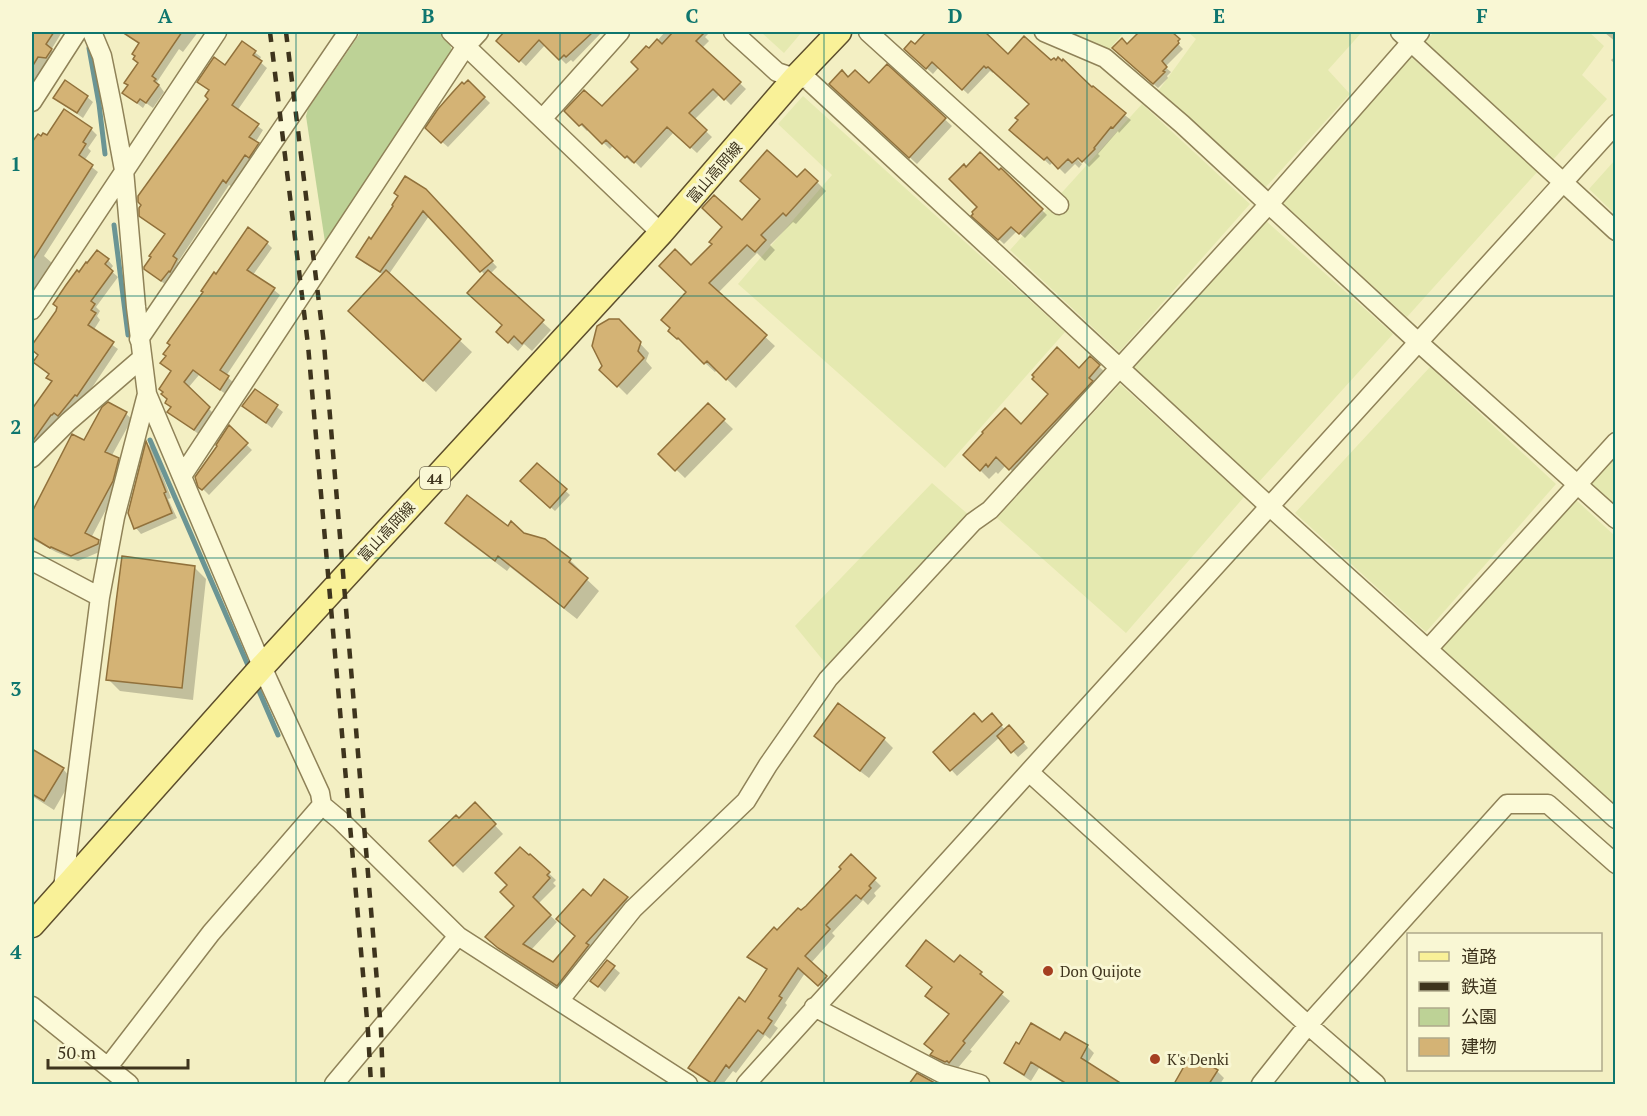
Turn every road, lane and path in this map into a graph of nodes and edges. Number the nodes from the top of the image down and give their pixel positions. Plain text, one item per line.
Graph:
1 (77, 32) edge
2 (92, 32) edge
3 (217, 32) edge
4 (348, 32) edge
5 (451, 32) edge
6 (479, 32) edge
7 (621, 32) edge
8 (732, 32) edge
9 (839, 32) edge
10 (868, 32) edge
11 (1049, 32) edge
12 (1410, 35) edge
13 (466, 46) junction
14 (795, 78) junction
15 (32, 102) edge
16 (542, 119) junction
17 (1616, 124) edge
18 (123, 170) junction
19 (1563, 183) junction
20 (1269, 204) junction
21 (1059, 205) dead end
22 (1616, 231) edge
23 (661, 233) junction
24 (32, 310) edge
25 (139, 339) junction
26 (1418, 342) junction
27 (142, 358) junction
28 (1120, 367) junction
29 (147, 394) junction
30 (1616, 442) edge
31 (32, 458) edge
32 (182, 476) junction
33 (1577, 484) junction
34 (1269, 506) junction
35 (1616, 519) edge
36 (32, 561) edge
37 (100, 597) junction
38 (1428, 649) junction
39 (262, 666) junction
40 (1029, 772) junction
41 (322, 805) junction
42 (1616, 819) edge
43 (1616, 864) edge
44 (63, 888) junction
45 (32, 925) edge
46 (458, 936) junction
47 (559, 1001) junction
48 (32, 1006) edge
49 (814, 1007) junction
50 (1308, 1025) junction
51 (108, 1067) junction
52 (129, 1084) edge
53 (334, 1084) edge
54 (688, 1084) edge
55 (746, 1084) edge
56 (980, 1084) edge
57 (1261, 1084) edge
58 (1376, 1084) edge

1 - 15 street
2 - 18 street
3 - 18 street
4 - 25 street
5 - 13 street
6 - 13 street
7 - 16 street
8 - 14 street
9 - 14 main road, 富山高岡線 / 44
10 - 21 street
11 - 20 street
12 - 19 street
12 - 20 street
13 - 16 street
13 - 32 street
14 - 23 main road, 富山高岡線 / 44
14 - 28 street
16 - 23 street
17 - 19 street
18 - 24 street
18 - 25 street
19 - 22 street
19 - 26 street
20 - 26 street
20 - 28 street
23 - 39 main road, 富山高岡線 / 44
25 - 27 street
26 - 33 street
26 - 34 street
27 - 29 street
27 - 31 street
28 - 34 street
28 - 47 street
29 - 32 street
29 - 37 street
30 - 33 street
32 - 39 street
33 - 35 street
33 - 38 street
34 - 38 street
34 - 40 street
36 - 37 street
37 - 44 street
38 - 42 street
39 - 41 street
39 - 44 main road, 富山高岡線 / 44
40 - 49 street
40 - 50 street
41 - 46 street
41 - 51 street
43 - 50 street
44 - 45 main road, 富山高岡線 / 44
46 - 47 street
46 - 53 street
47 - 54 street
48 - 51 street
49 - 55 street
49 - 56 street
50 - 57 street
50 - 58 street
51 - 52 street

